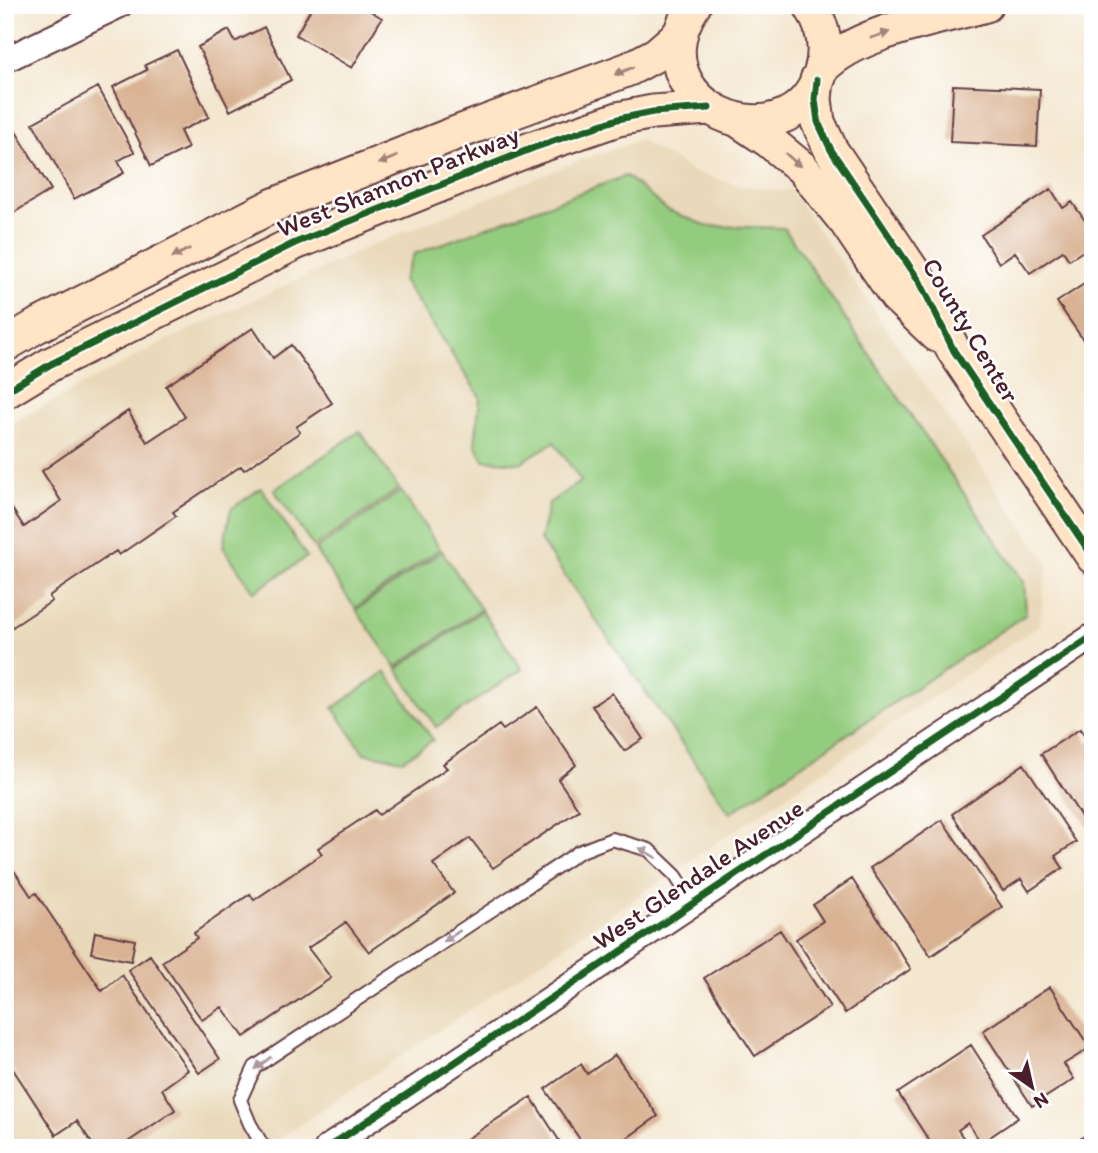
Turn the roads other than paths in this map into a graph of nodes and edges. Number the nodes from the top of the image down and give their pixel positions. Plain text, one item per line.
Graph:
1 (120, 5) edge
2 (810, 5) edge
3 (986, 5) edge
4 (686, 16) edge
5 (5, 60) edge
6 (819, 74) junction
7 (724, 114) junction
8 (5, 345) edge
9 (954, 351) junction
10 (5, 392) edge
11 (1093, 557) edge
12 (1093, 636) edge
13 (693, 903) junction
14 (264, 1148) edge
15 (327, 1148) edge

1 - 5 street
2 - 6 street, County Center
6 -> 3 street
4 - 7 street, County Center
4 -> 8 street, West Shannon Parkway
6 - 7 street, West Shannon Parkway
6 - 9 street, County Center
7 -> 9 street, County Center
7 - 10 street, West Shannon Parkway
9 - 11 street, County Center
12 - 13 street, West Glendale Avenue
13 -> 14 lane
13 - 15 street, West Glendale Avenue

